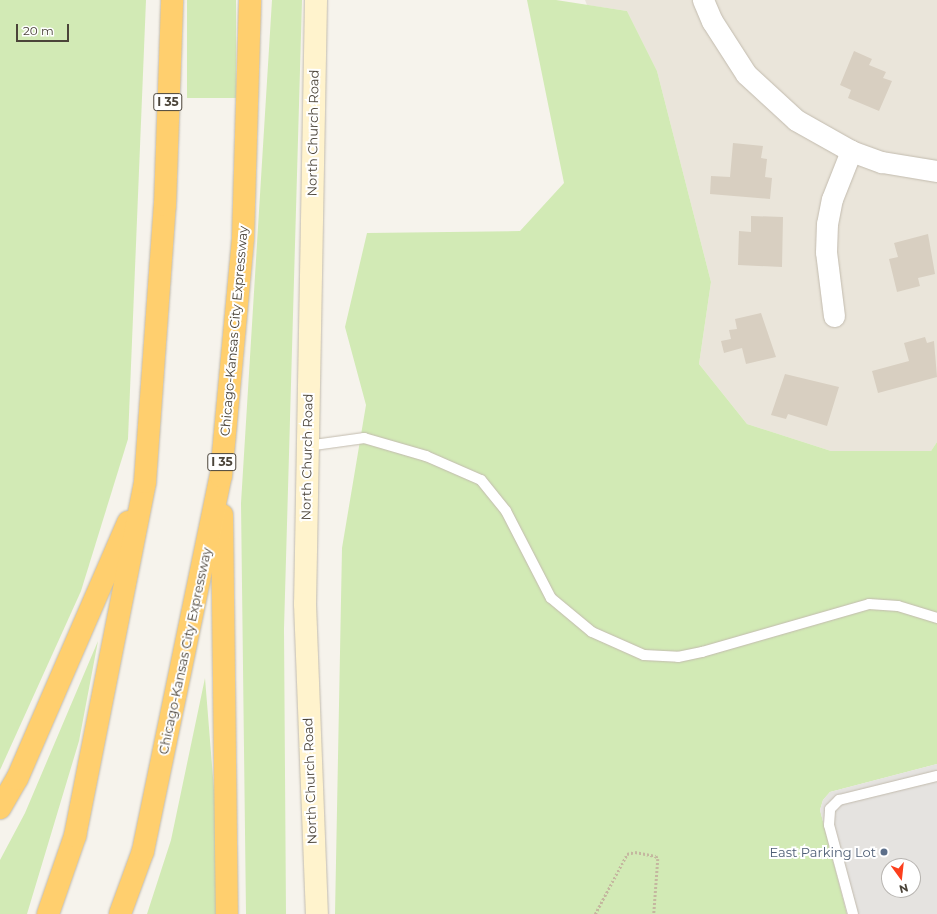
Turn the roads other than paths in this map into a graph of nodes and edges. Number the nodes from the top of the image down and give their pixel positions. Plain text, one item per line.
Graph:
1 (172, 0) edge
2 (250, 0) edge
3 (316, 0) edge
4 (703, 0) edge
5 (852, 151) junction
6 (937, 172) edge
7 (834, 316) dead end
8 (307, 446) junction
9 (221, 476) junction
10 (145, 482) junction
11 (937, 618) edge
12 (937, 776) edge
13 (0, 808) edge
14 (48, 914) edge
15 (120, 914) edge
16 (227, 914) edge
17 (317, 914) edge
18 (854, 914) edge

1 - 10 highway, I 35
2 - 9 highway, Chicago-Kansas City Expressway / I 35
3 - 8 main road, North Church Road
4 - 5 street
5 - 6 street
5 - 7 street
8 - 11 lane
8 - 17 main road, North Church Road
9 - 15 highway, Chicago-Kansas City Expressway / I 35
9 - 16 highway
10 - 13 highway
10 - 14 highway, I 35
12 - 18 lane

